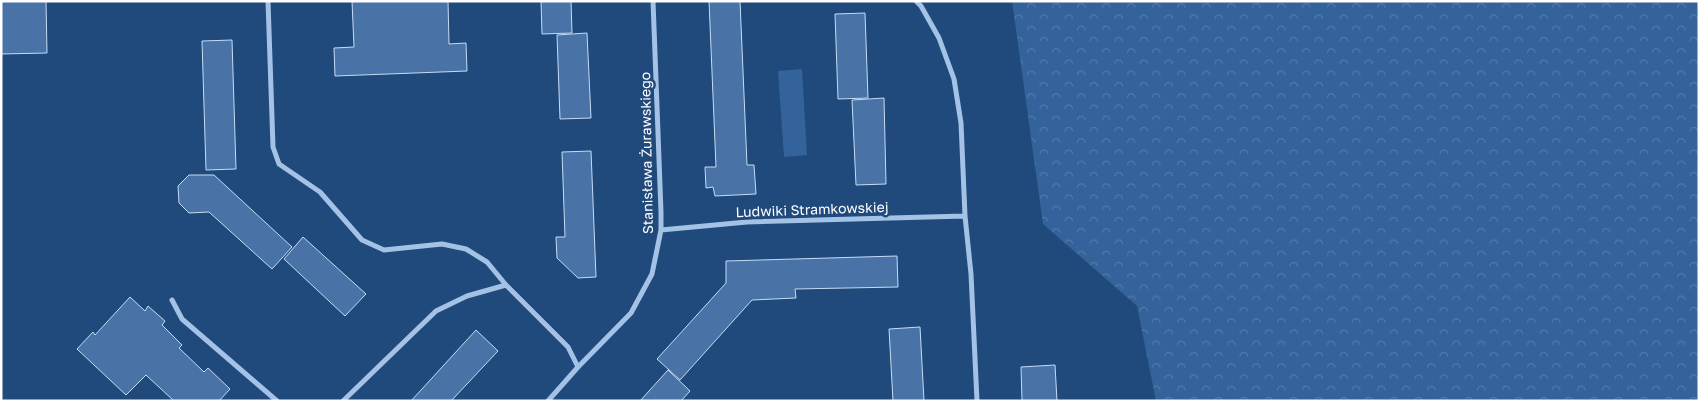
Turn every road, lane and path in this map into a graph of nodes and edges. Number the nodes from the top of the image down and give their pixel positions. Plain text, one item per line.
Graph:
1 (268, 1) edge
2 (654, 1) edge
3 (916, 1) edge
4 (965, 216) junction
5 (661, 230) junction
6 (506, 286) junction
7 (172, 300) dead end
8 (578, 367) junction
9 (277, 401) edge
10 (343, 401) edge
11 (548, 401) edge
12 (978, 401) edge

1 - 6 street
2 - 5 street, Stanisława Żurawskiego
3 - 4 street
4 - 5 street, Ludwiki Stramkowskiej
4 - 12 street
5 - 8 street, Stanisława Żurawskiego
6 - 8 street
6 - 10 street
7 - 9 street
8 - 11 street, Stanisława Żurawskiego

